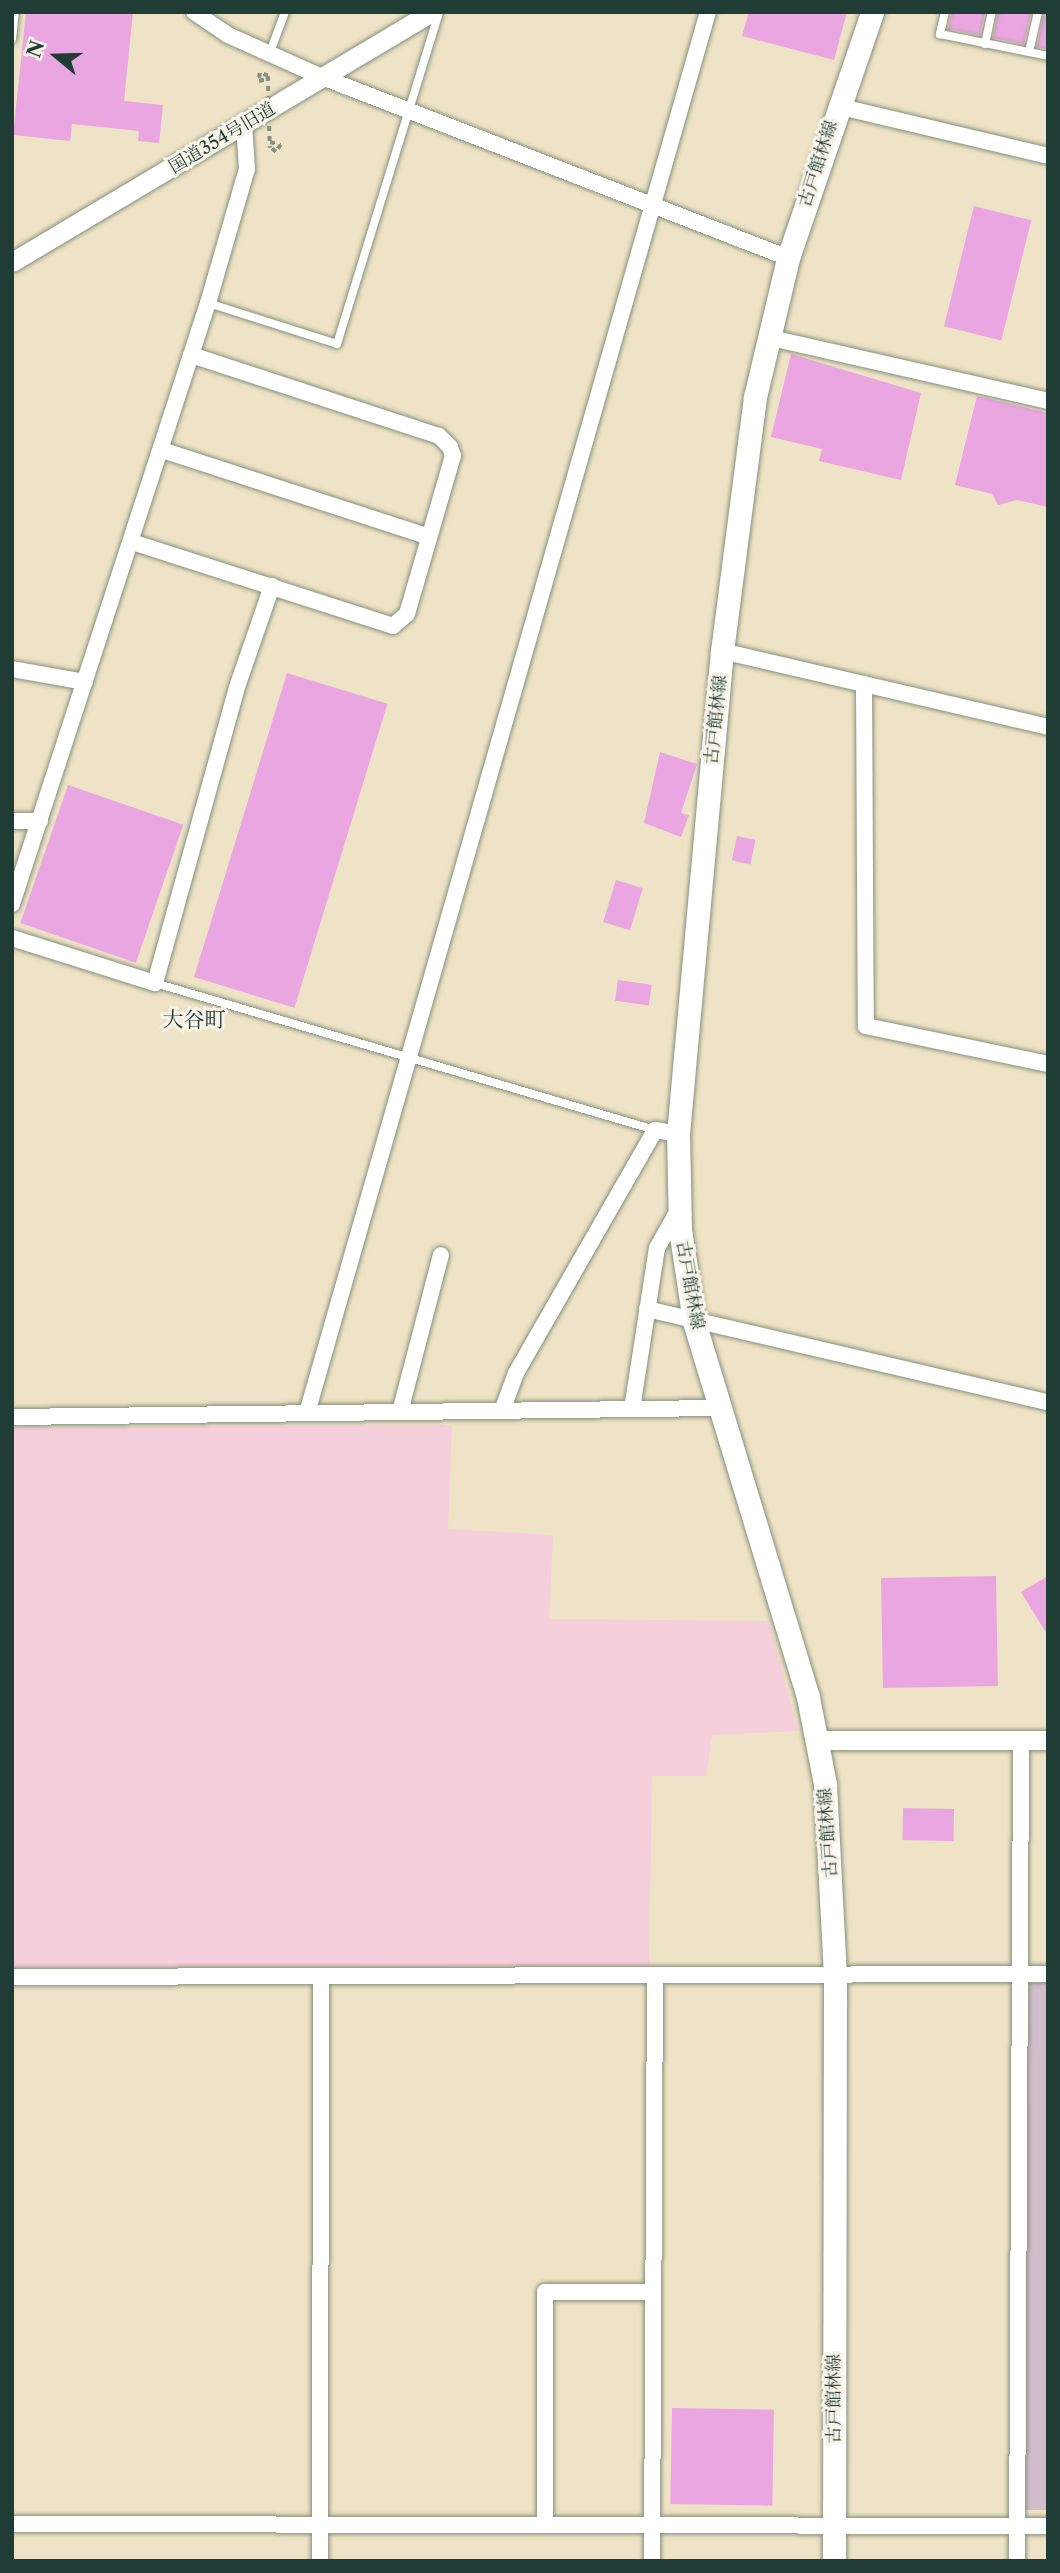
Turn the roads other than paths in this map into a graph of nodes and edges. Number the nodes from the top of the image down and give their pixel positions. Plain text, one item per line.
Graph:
1 (15, 12) edge
2 (194, 12) edge
3 (285, 12) edge
4 (432, 12) edge
5 (439, 12) edge
6 (708, 12) edge
7 (872, 12) edge
8 (945, 12) edge
9 (992, 12) edge
10 (1038, 12) edge
11 (12, 39) edge
12 (985, 44) junction
13 (1029, 52) junction
14 (270, 55) junction
15 (1048, 56) edge
16 (322, 77) junction
17 (837, 106) junction
18 (409, 112) junction
19 (244, 125) junction
20 (1048, 156) edge
21 (654, 206) junction
22 (788, 258) junction
23 (12, 262) edge
24 (208, 303) junction
25 (767, 337) junction
26 (191, 355) junction
27 (1048, 401) edge
28 (162, 450) junction
29 (429, 537) junction
30 (132, 542) junction
31 (272, 586) junction
32 (722, 650) junction
33 (12, 669) edge
34 (85, 682) junction
35 (864, 684) junction
36 (1048, 727) edge
37 (12, 821) edge
38 (40, 821) junction
39 (12, 904) edge
40 (12, 938) edge
41 (155, 983) junction
42 (405, 1058) junction
43 (1048, 1064) edge
44 (667, 1132) junction
45 (679, 1209) junction
46 (441, 1255) dead end
47 (647, 1309) junction
48 (694, 1321) junction
49 (1048, 1402) edge
50 (720, 1408) junction
51 (632, 1409) junction
52 (502, 1411) junction
53 (400, 1412) junction
54 (307, 1413) junction
55 (12, 1417) edge
56 (818, 1740) junction
57 (1021, 1740) junction
58 (1048, 1740) edge
59 (1023, 1974) junction
60 (1048, 1974) edge
61 (654, 1975) junction
62 (321, 1976) junction
63 (835, 1976) junction
64 (12, 1977) edge
65 (653, 2292) junction
66 (545, 2523) junction
67 (12, 2524) edge
68 (320, 2525) junction
69 (652, 2525) junction
70 (834, 2525) junction
71 (1017, 2526) junction
72 (1048, 2526) edge
73 (320, 2561) edge
74 (653, 2561) edge
75 (834, 2561) edge
76 (1017, 2561) edge

1 - 11 lane
2 - 14 street
3 - 14 lane
4 - 16 street, 国道354号旧道
5 - 18 lane
6 - 21 street
7 - 17 main road, 古戸館林線
8 - 12 lane
9 - 12 lane
10 - 13 lane
12 - 13 lane
13 - 15 lane
14 - 16 street
16 - 18 street
16 - 19 street, 国道354号旧道
17 - 20 street
17 - 22 main road, 古戸館林線
18 - 21 street
18 - 24 lane
19 - 23 street, 国道354号旧道
19 - 24 street
21 - 22 street
21 - 42 street
22 - 25 main road, 古戸館林線
24 - 26 street
25 - 27 street
25 - 32 main road, 古戸館林線
26 - 28 street
26 - 29 street
28 - 29 street
28 - 30 street
29 - 31 street
30 - 31 street
30 - 34 street
31 - 41 street
32 - 35 street
32 - 44 main road, 古戸館林線
33 - 34 street
34 - 38 street
35 - 36 street
35 - 43 street
37 - 38 street
38 - 39 street
40 - 41 street
41 - 42 lane
42 - 44 lane
42 - 54 street
44 - 45 main road, 古戸館林線
44 - 52 street
45 - 47 street
45 - 48 main road, 古戸館林線
46 - 53 street
47 - 48 street
47 - 51 street
48 - 49 street
48 - 50 main road, 古戸館林線
50 - 51 street
50 - 56 main road, 古戸館林線
51 - 52 street
52 - 53 street
53 - 54 street
54 - 55 street
56 - 57 street
56 - 63 main road, 古戸館林線
57 - 58 street
57 - 59 street
59 - 60 street
59 - 63 street
59 - 71 street
61 - 62 street
61 - 63 street
61 - 65 street
62 - 64 street
62 - 68 street
63 - 70 main road, 古戸館林線
65 - 66 street
65 - 69 street
66 - 68 street
66 - 69 street
67 - 68 street
68 - 73 street
69 - 70 street
69 - 74 street
70 - 71 street
70 - 75 main road, 古戸館林線
71 - 72 street
71 - 76 street

